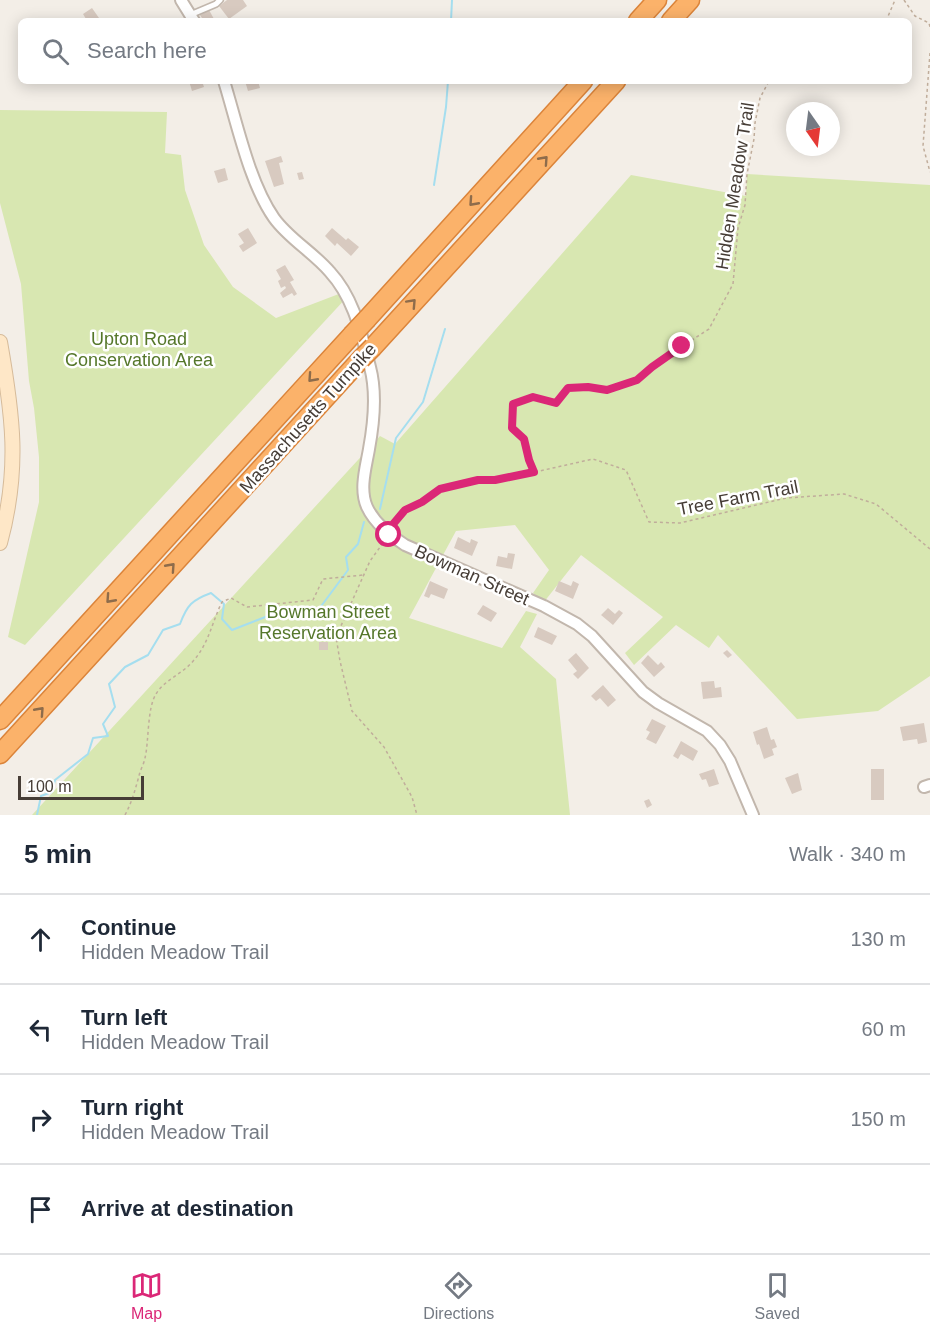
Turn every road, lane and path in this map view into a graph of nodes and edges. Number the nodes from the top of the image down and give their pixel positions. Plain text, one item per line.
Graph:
1 (181, 0) edge
2 (220, 0) edge
3 (657, 0) edge
4 (690, 0) edge
5 (894, 0) edge
6 (904, 0) edge
7 (192, 18) edge
8 (641, 18) edge
9 (674, 18) edge
10 (887, 18) edge
11 (930, 27) edge
12 (930, 53) edge
13 (225, 84) edge
14 (580, 84) edge
15 (613, 84) edge
16 (767, 84) edge
17 (930, 172) edge
18 (0, 342) edge
19 (534, 472) junction
20 (389, 535) junction
21 (0, 543) edge
22 (930, 549) edge
23 (364, 575) junction
24 (0, 720) edge
25 (0, 754) edge
26 (125, 815) edge
27 (417, 815) edge
28 (753, 815) edge

1 - 7 street
2 - 7 lane
3 - 8 highway
4 - 9 highway
5 - 10 path
6 - 11 path
12 - 17 path
13 - 20 street, Bowman Street
14 -> 24 highway, Massachusetts Turnpike, bridge
25 -> 15 highway, Massachusetts Turnpike
16 - 19 path, Hidden Meadow Trail
18 - 21 main road
19 - 20 path
19 - 22 path, Tree Farm Trail
20 - 23 path
20 - 28 street, Bowman Street
23 - 26 path
23 - 27 path

